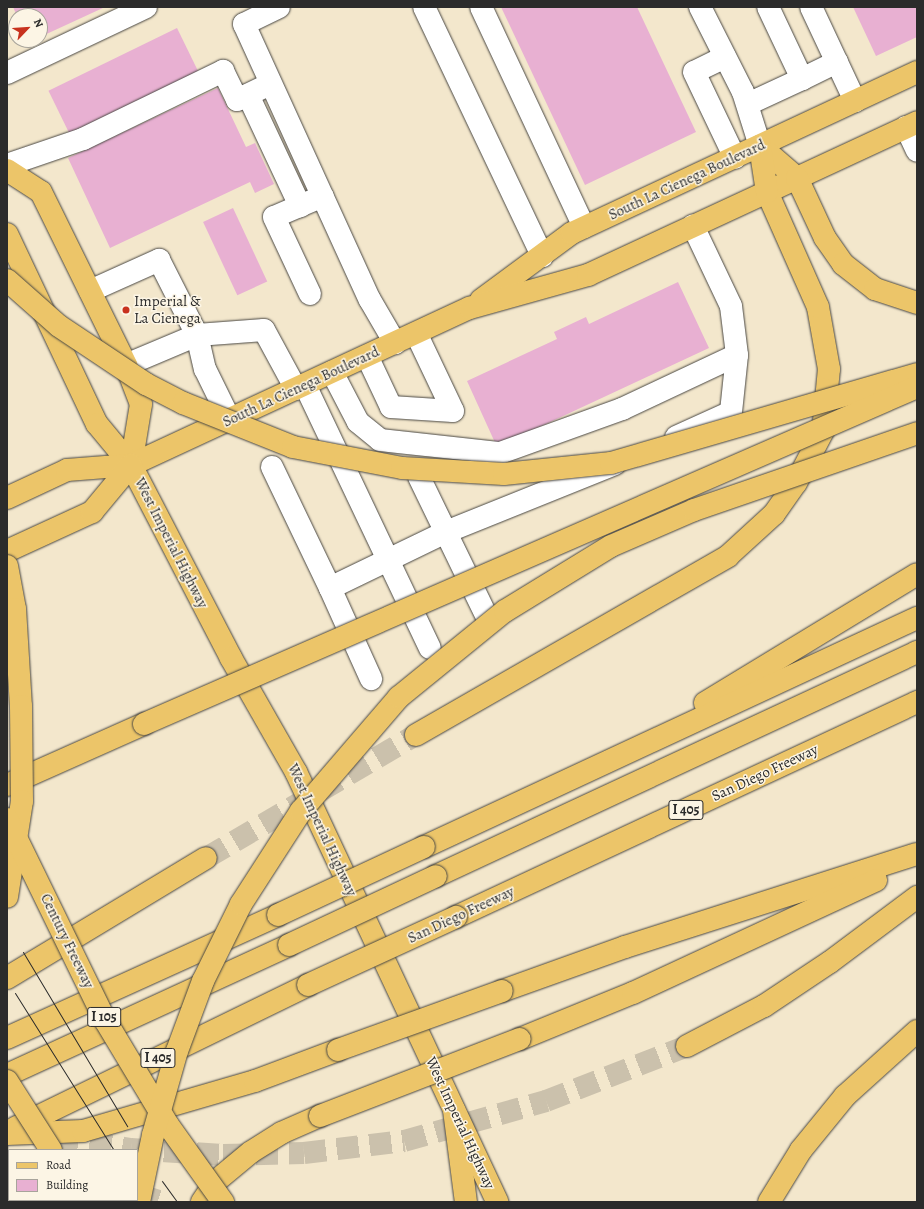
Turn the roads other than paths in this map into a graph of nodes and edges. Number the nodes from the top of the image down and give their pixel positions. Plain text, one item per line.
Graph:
1 (146, 7) edge
2 (278, 7) edge
3 (424, 7) edge
4 (481, 7) edge
5 (700, 7) edge
6 (768, 7) edge
7 (811, 7) edge
8 (725, 57) junction
9 (837, 62) junction
10 (917, 72) edge
11 (7, 73) edge
12 (802, 78) junction
13 (270, 84) junction
14 (248, 95) junction
15 (855, 101) junction
16 (748, 104) junction
17 (912, 125) edge
18 (760, 146) junction
19 (917, 151) edge
20 (735, 158) junction
21 (7, 165) edge
22 (7, 170) edge
23 (797, 178) junction
24 (767, 192) junction
25 (323, 196) junction
26 (300, 206) junction
27 (693, 226) junction
28 (584, 227) junction
29 (7, 234) edge
30 (542, 256) junction
31 (7, 280) edge
32 (90, 290) junction
33 (310, 294) dead end
34 (917, 304) edge
35 (470, 308) junction
36 (416, 333) junction
37 (197, 335) junction
38 (395, 343) junction
39 (737, 355) junction
40 (367, 356) junction
41 (126, 366) junction
42 (332, 372) junction
43 (917, 374) edge
44 (300, 387) junction
45 (917, 387) edge
46 (230, 420) junction
47 (917, 433) edge
48 (131, 465) junction
49 (272, 467) dead end
50 (419, 477) dead end
51 (7, 498) edge
52 (446, 532) junction
53 (7, 551) edge
54 (389, 560) junction
55 (7, 566) edge
56 (917, 574) edge
57 (330, 588) junction
58 (487, 618) dead end
59 (917, 618) edge
60 (430, 648) dead end
61 (917, 652) edge
62 (371, 679) dead end
63 (917, 702) edge
64 (416, 735) tunnel mouth
65 (613, 759) junction
66 (7, 785) edge
67 (7, 819) edge
68 (917, 854) edge
69 (206, 858) tunnel mouth
70 (917, 861) edge
71 (7, 896) edge
72 (917, 897) edge
73 (7, 978) edge
74 (917, 1031) edge
75 (7, 1038) edge
76 (688, 1046) tunnel mouth
77 (7, 1075) edge
78 (7, 1082) edge
79 (454, 1110) junction
80 (7, 1133) edge
81 (50, 1149) edge
82 (139, 1202) edge
83 (202, 1202) edge
84 (223, 1202) edge
85 (466, 1202) edge
86 (497, 1202) edge
87 (769, 1202) edge

1 - 11 lane
2 - 13 lane
3 - 30 lane
4 - 28 lane
5 - 8 lane
6 - 12 lane
7 - 9 lane
8 - 16 lane
8 - 20 lane
9 - 12 lane
9 - 15 lane
10 - 15 main road, South La Cienega Boulevard
12 - 16 lane
13 - 14 lane
13 - 25 lane
14 - 21 lane
14 - 26 lane
15 - 18 main road, South La Cienega Boulevard
16 - 18 lane
17 - 19 lane
17 - 23 main road, South La Cienega Boulevard
18 - 20 main road, South La Cienega Boulevard
18 - 23 main road
18 - 24 main road
20 - 28 main road, South La Cienega Boulevard
22 - 32 main road, West Imperial Highway
23 - 24 main road, South La Cienega Boulevard
23 - 34 main road
24 - 27 main road, South La Cienega Boulevard
24 - 64 main road
25 - 26 lane
25 - 38 lane
26 - 33 lane
27 - 35 main road, South La Cienega Boulevard
27 - 39 lane
28 - 30 main road, South La Cienega Boulevard
29 - 48 main road, West Imperial Highway
30 - 35 main road, South La Cienega Boulevard
31 - 43 main road, bridge
32 - 37 lane
32 - 41 main road, West Imperial Highway
35 - 36 main road, South La Cienega Boulevard
36 - 38 main road, South La Cienega Boulevard
36 - 40 lane
37 - 41 lane
37 - 44 lane
37 - 46 lane
38 - 40 main road, South La Cienega Boulevard
39 - 42 lane
39 - 52 lane
40 - 42 main road, South La Cienega Boulevard
41 - 48 main road, West Imperial Highway
42 - 44 main road, South La Cienega Boulevard
44 - 46 main road, South La Cienega Boulevard
44 - 54 lane
45 - 66 main road, bridge
46 - 48 main road, South La Cienega Boulevard
47 - 82 main road, bridge
48 - 51 main road, South La Cienega Boulevard
48 - 53 main road, South La Cienega Boulevard
48 - 79 main road, West Imperial Highway
49 - 57 lane
50 - 52 lane
52 - 54 lane
52 - 58 lane
54 - 57 lane
54 - 60 lane
55 - 71 main road, bridge
56 - 65 main road
57 - 62 lane
59 - 65 main road
61 - 77 main road, bridge
63 - 80 main road, San Diego Freeway / I 405, bridge
65 - 75 main road, bridge
67 - 84 main road, Century Freeway / I 105, bridge
68 - 80 main road, bridge
69 - 73 main road
70 - 83 main road, bridge
72 - 76 main road
74 - 87 main road
78 - 81 main road, bridge
79 - 85 main road
79 - 86 main road, West Imperial Highway

